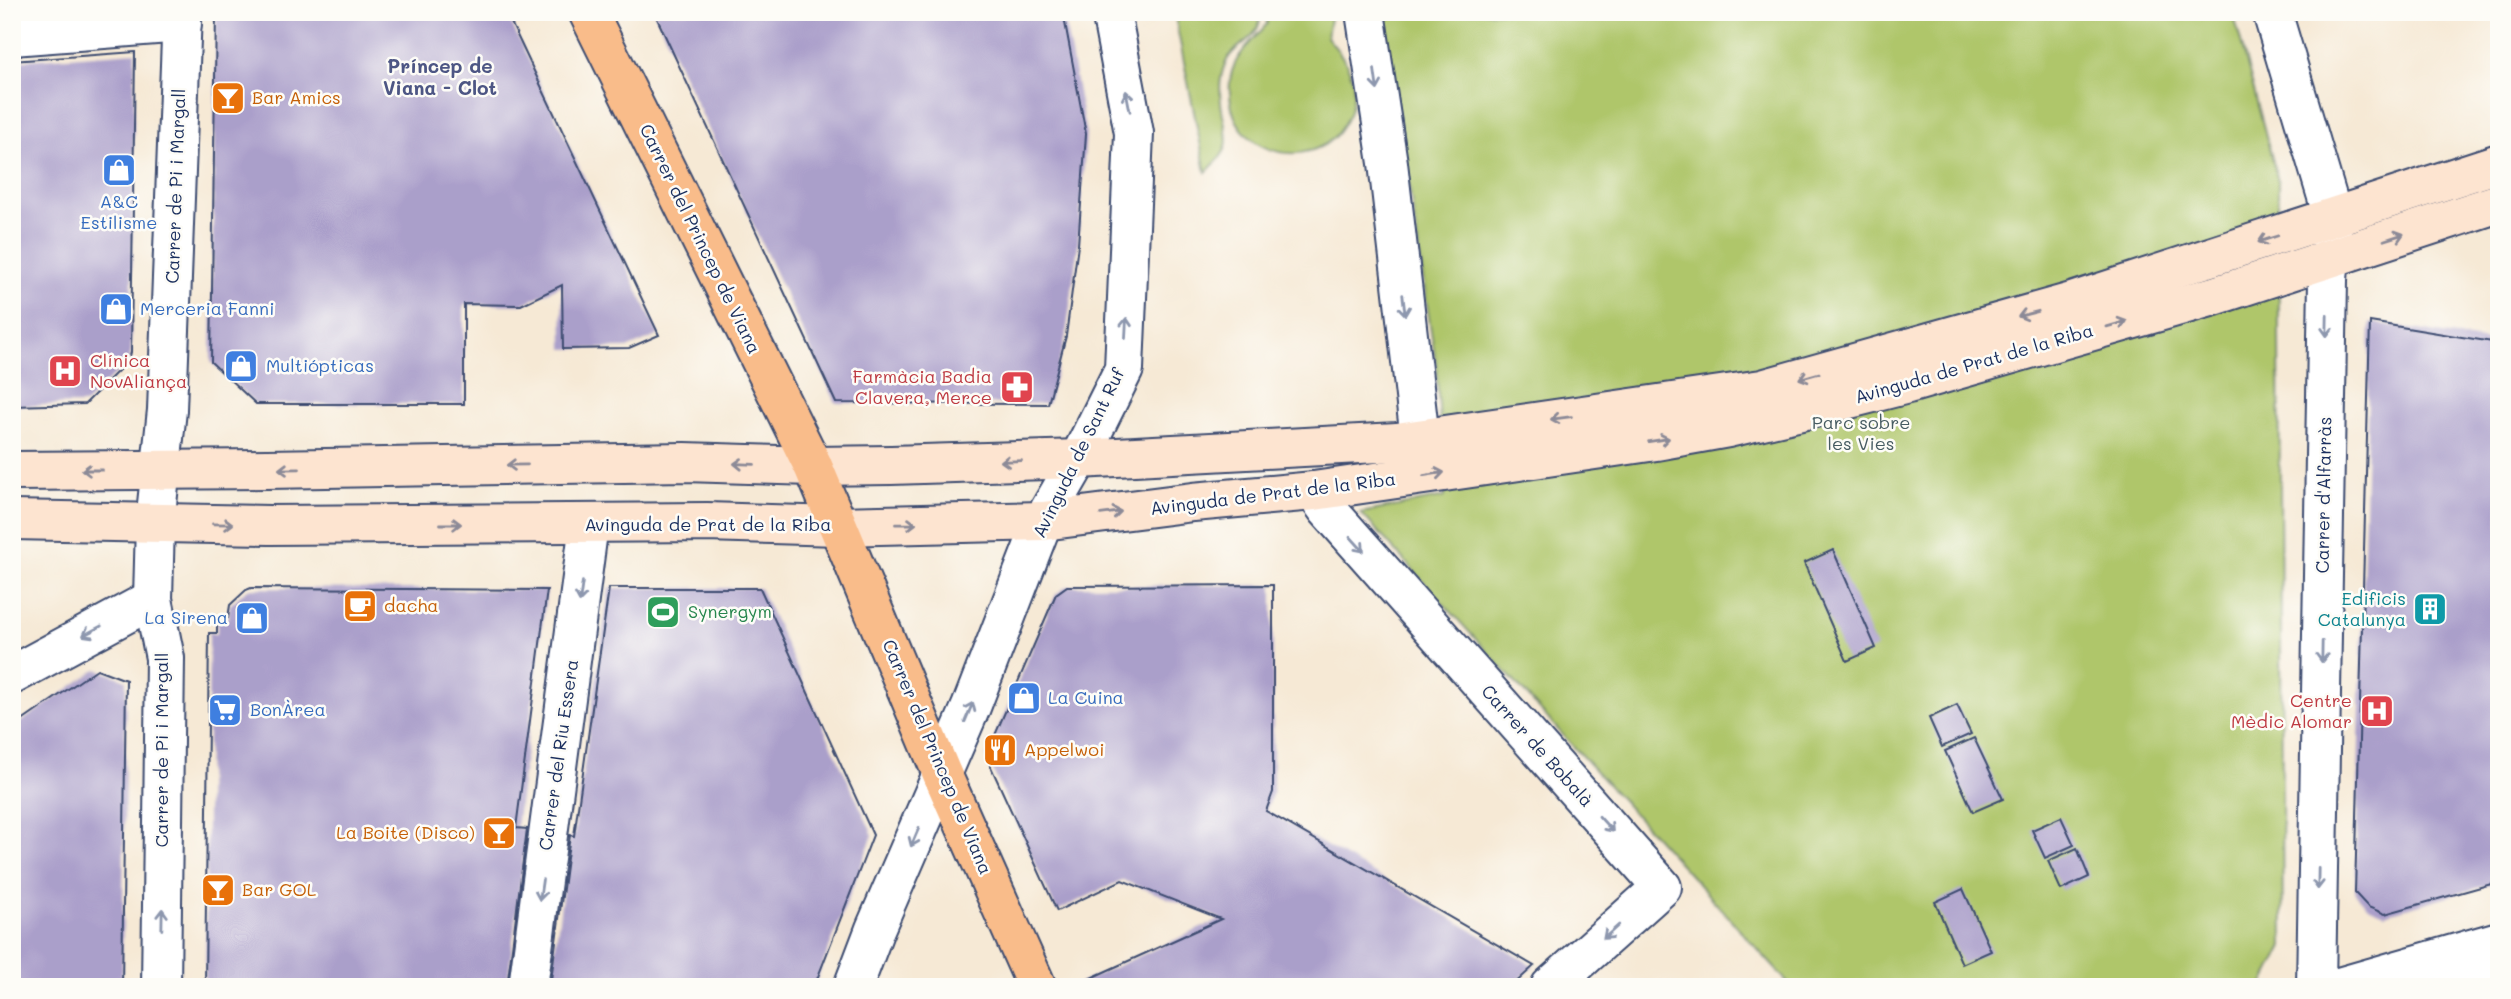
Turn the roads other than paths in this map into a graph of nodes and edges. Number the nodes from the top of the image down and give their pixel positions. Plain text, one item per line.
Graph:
1 (588, 12) edge
2 (1111, 12) edge
3 (1365, 12) edge
4 (2272, 12) edge
5 (182, 18) edge
6 (12, 36) edge
7 (2499, 163) edge
8 (2499, 203) edge
9 (2333, 217) junction
10 (2329, 258) junction
11 (1420, 439) junction
12 (1079, 459) junction
13 (813, 466) junction
14 (160, 470) junction
15 (12, 471) edge
16 (1314, 491) junction
17 (12, 520) edge
18 (1044, 522) junction
19 (155, 523) junction
20 (589, 524) junction
21 (838, 526) junction
22 (153, 599) junction
23 (12, 675) edge
24 (942, 774) junction
25 (2499, 941) edge
26 (2434, 960) junction
27 (2499, 973) edge
28 (161, 987) edge
29 (528, 987) edge
30 (853, 987) edge
31 (1037, 987) edge
32 (1550, 987) edge
33 (2316, 987) edge
34 (2339, 987) edge

1 - 13 main road, Carrer del Princep de Viana
12 -> 2 street, Avinguda de Sant Ruf
3 -> 11 street
4 - 9 street, Carrer d'Alfarràs
5 - 6 street
5 - 14 street, Carrer de Pi i Margall
7 - 9 main road, Avinguda de Prat de la Riba
10 -> 8 main road, Avinguda de Prat de la Riba
9 - 10 street, Carrer d'Alfarràs
9 -> 11 main road, Avinguda de Prat de la Riba
16 -> 10 main road, Avinguda de Prat de la Riba
10 -> 33 street, Carrer d'Alfarràs
11 - 12 main road, Avinguda de Prat de la Riba
12 -> 13 main road, Avinguda de Prat de la Riba
12 - 18 street, Avinguda de Sant Ruf
13 -> 14 main road, Avinguda de Prat de la Riba
13 - 21 main road, Carrer del Princep de Viana
14 -> 15 main road, Avinguda de Prat de la Riba
14 - 19 street, Carrer de Pi i Margall
18 -> 16 main road, Avinguda de Prat de la Riba
16 -> 32 street, Carrer de Bobalà
17 - 19 main road, Avinguda de Prat de la Riba
21 -> 18 main road, Avinguda de Prat de la Riba
24 -> 18 street, Avinguda de Sant Ruf
19 -> 20 main road, Avinguda de Prat de la Riba
19 - 22 street, Carrer de Pi i Margall
20 - 21 main road, Avinguda de Prat de la Riba
20 -> 29 street, Carrer del Riu Essera
21 - 24 main road, Carrer del Princep de Viana
22 -> 23 street
28 -> 22 street, Carrer de Pi i Margall
24 -> 30 street, Avinguda de Sant Ruf
24 - 31 main road, Carrer del Princep de Viana
25 - 26 street
26 - 27 street
26 - 34 street

